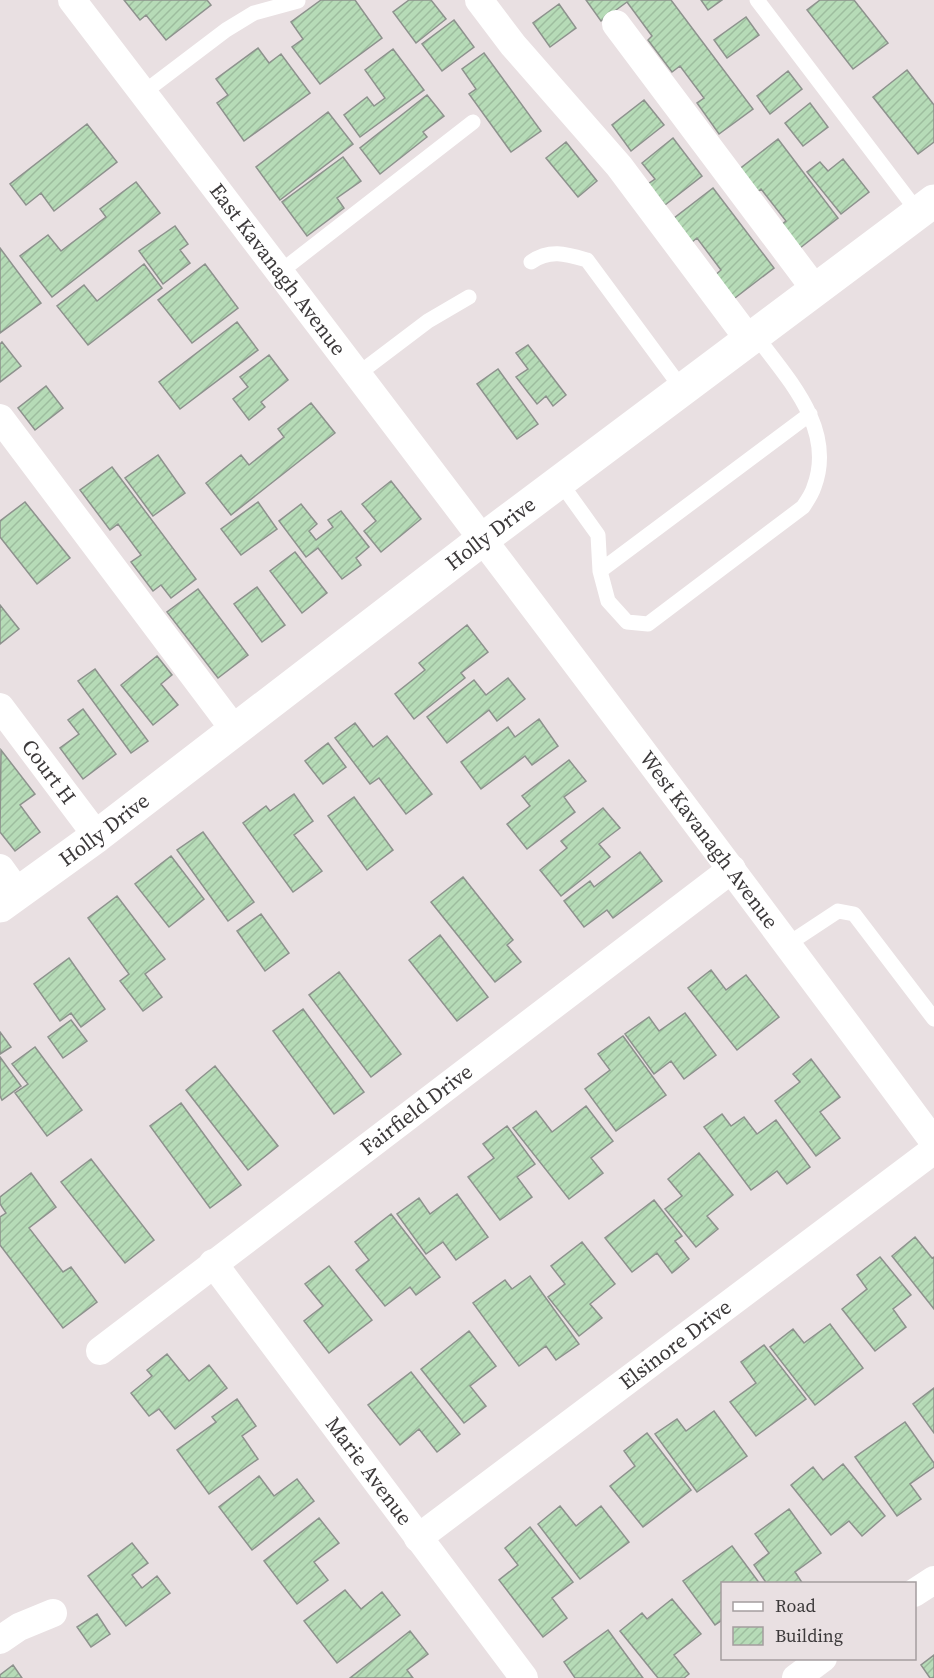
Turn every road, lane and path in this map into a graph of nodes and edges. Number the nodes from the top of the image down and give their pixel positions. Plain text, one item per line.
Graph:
1 (72, 0) edge
2 (479, 0) edge
3 (757, 0) edge
4 (298, 1) edge
5 (616, 24) dead end
6 (143, 93) junction
7 (473, 122) dead end
8 (926, 207) edge
9 (531, 262) dead end
10 (280, 272) junction
11 (815, 289) junction
12 (469, 297) dead end
13 (753, 339) junction
14 (358, 374) junction
15 (683, 390) junction
16 (810, 414) junction
17 (0, 418) edge
18 (560, 482) junction
19 (483, 539) junction
20 (600, 571) junction
21 (0, 707) edge
22 (234, 729) junction
23 (97, 836) junction
24 (732, 869) junction
25 (6, 889) edge
26 (788, 944) junction
27 (934, 1019) edge
28 (934, 1142) edge
29 (934, 1150) edge
30 (213, 1263) junction
31 (100, 1351) dead end
32 (418, 1538) junction
33 (934, 1580) edge
34 (916, 1592) edge
35 (53, 1613) dead end
36 (0, 1640) edge
37 (822, 1660) edge
38 (524, 1678) edge
39 (796, 1678) edge

1 - 6 street, East Kavanagh Avenue
2 - 13 street
3 - 8 lane
4 - 6 lane
5 - 11 street
6 - 10 street, East Kavanagh Avenue
7 - 10 lane
8 - 11 street, Holly Drive
9 - 15 lane
10 - 14 street, East Kavanagh Avenue
11 - 13 street, Holly Drive
12 - 14 lane
13 - 15 street, Holly Drive
13 - 16 lane
14 - 19 street, East Kavanagh Avenue
15 - 18 street, Holly Drive
16 - 20 lane
16 - 20 lane
17 - 22 street
18 - 19 street, Holly Drive
18 - 20 lane
19 - 22 street, Holly Drive
19 - 24 street, West Kavanagh Avenue
21 - 23 street, Court H
22 - 23 street, Holly Drive
23 - 25 street, Holly Drive
24 - 26 street, West Kavanagh Avenue
24 - 30 street, Fairfield Drive
26 - 27 lane
26 - 28 street, West Kavanagh Avenue
29 - 32 street, Elsinore Drive
30 - 31 street, Fairfield Drive
30 - 32 street, Marie Avenue
32 - 38 street, Marie Avenue
33 - 34 street
35 - 36 street
37 - 39 street

